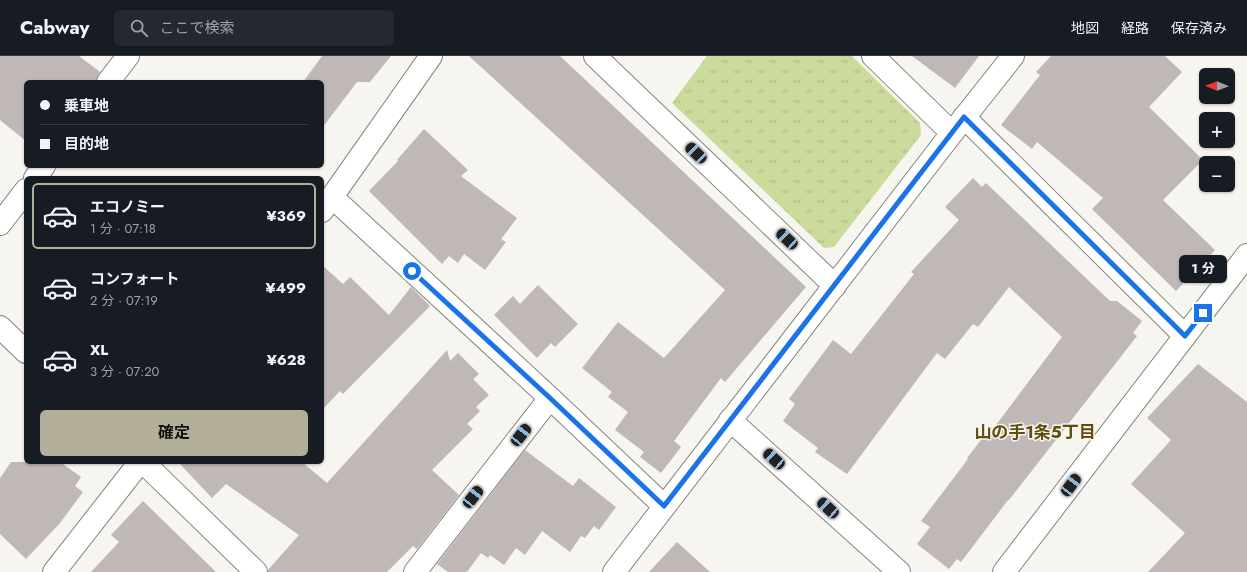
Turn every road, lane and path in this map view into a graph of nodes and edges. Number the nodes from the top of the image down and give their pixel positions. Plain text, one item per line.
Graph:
1 (128, 56) edge
2 (431, 56) edge
3 (595, 56) edge
4 (873, 56) edge
5 (1013, 56) edge
6 (110, 80) edge
7 (958, 125) junction
8 (24, 193) edge
9 (327, 204) edge
10 (0, 224) edge
11 (1247, 255) edge
12 (835, 286) junction
13 (0, 327) edge
14 (1185, 336) junction
15 (24, 350) edge
16 (550, 398) junction
17 (730, 420) junction
18 (140, 464) edge
19 (144, 464) edge
20 (664, 506) junction
21 (54, 572) edge
22 (256, 572) edge
23 (414, 572) edge
24 (614, 572) edge
25 (899, 572) edge
26 (1004, 572) edge

1 - 6 street
2 - 9 street
3 - 12 street
4 - 7 street
5 - 7 street
7 - 12 street
7 - 14 street
8 - 10 street
9 - 16 street
11 - 14 street
12 - 17 street
13 - 15 street
14 - 26 street
16 - 20 street
16 - 23 street
17 - 20 street
17 - 25 street
18 - 21 street
19 - 22 street
20 - 24 street

